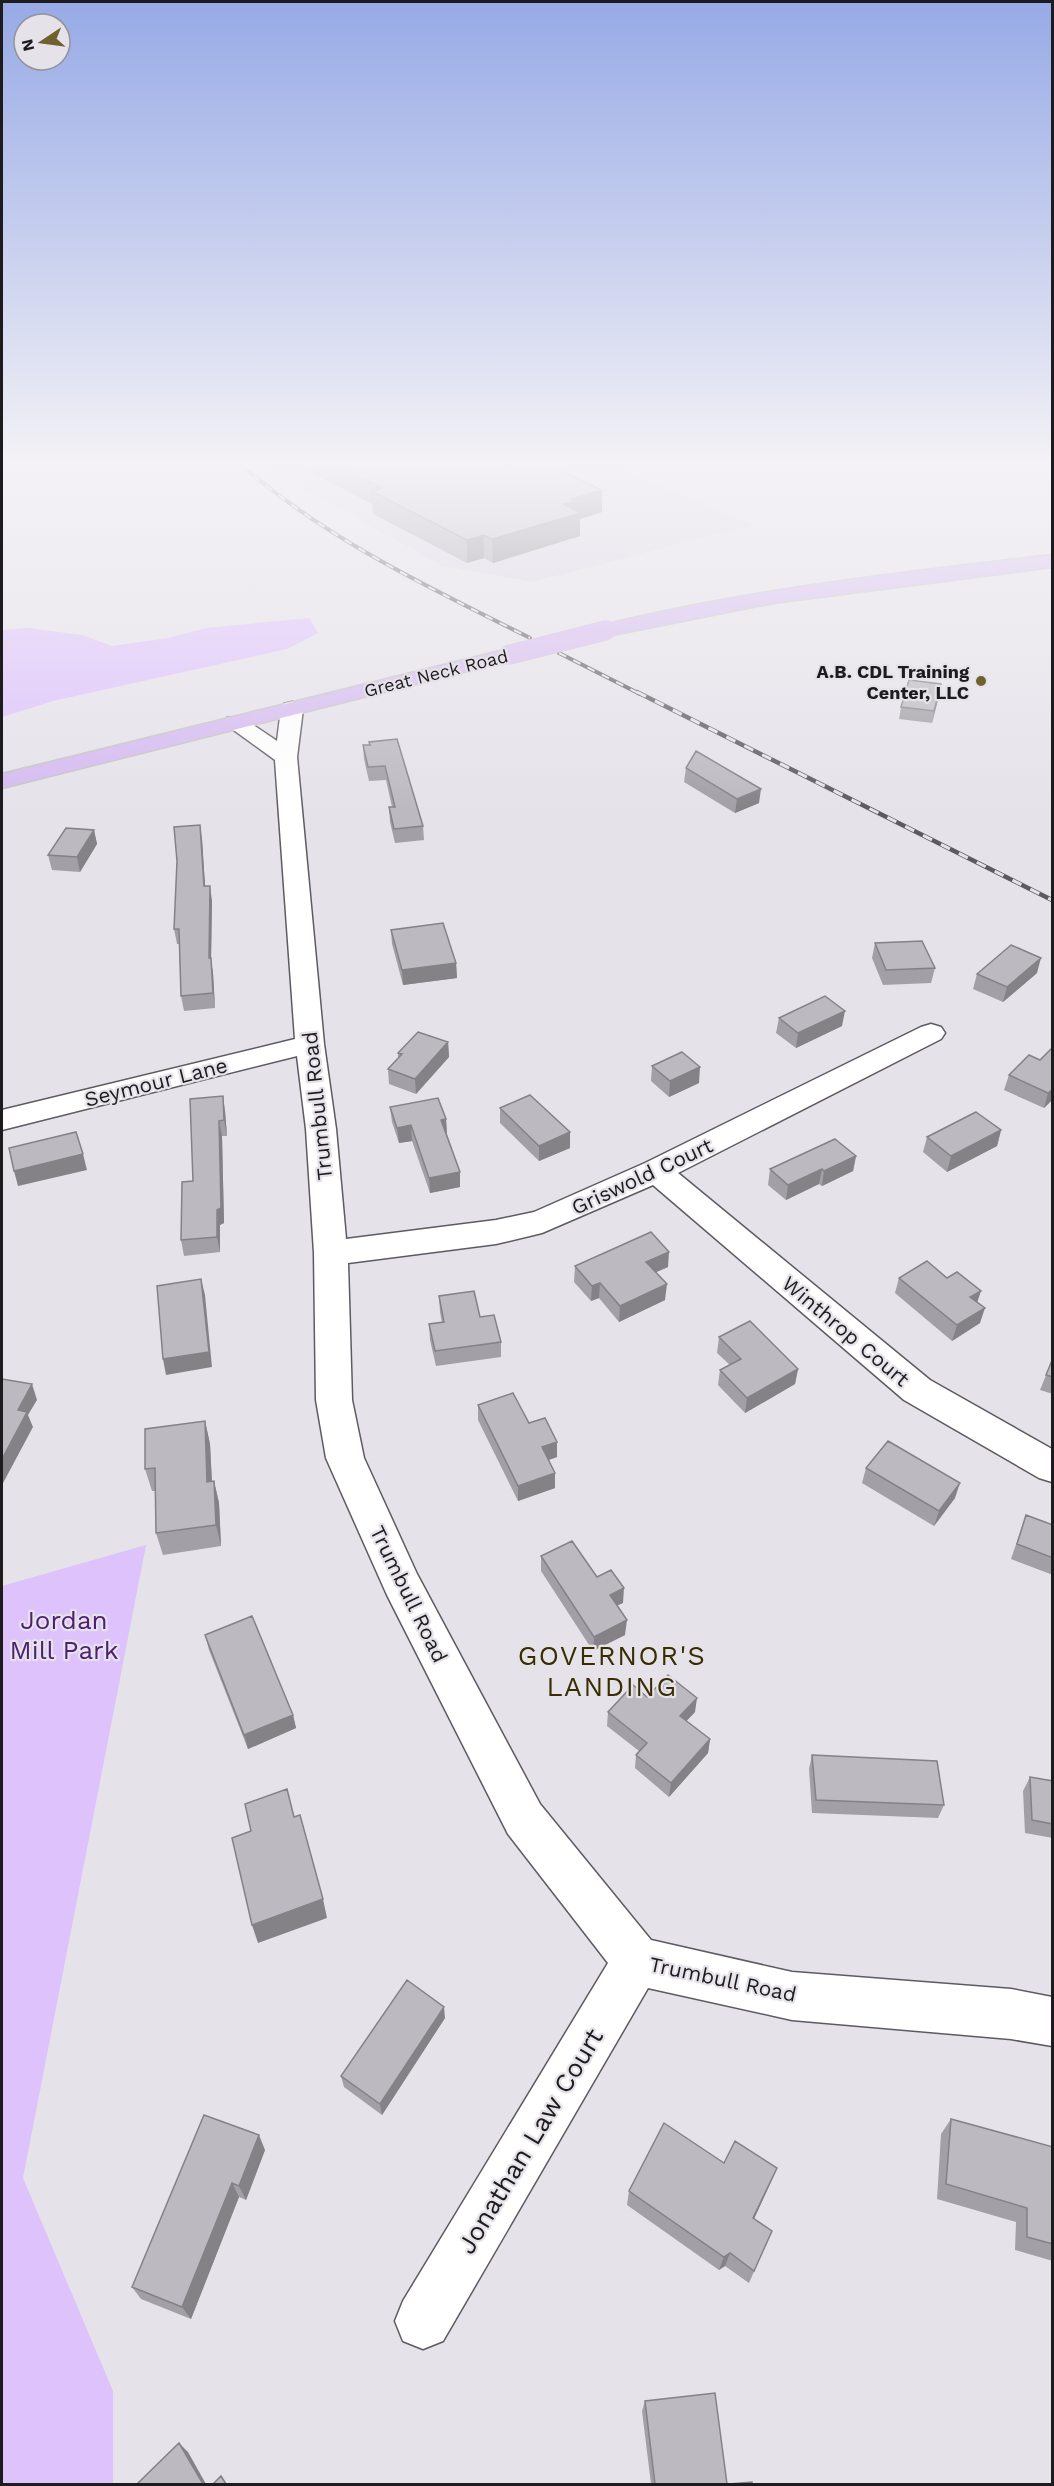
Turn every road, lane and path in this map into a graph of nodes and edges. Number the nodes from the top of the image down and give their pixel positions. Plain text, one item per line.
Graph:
1 (888, 581) edge
2 (292, 709) junction
3 (235, 723) junction
4 (286, 757) junction
5 (2, 781) edge
6 (931, 1033) dead end
7 (310, 1044) junction
8 (2, 1120) edge
9 (656, 1172) junction
10 (331, 1253) junction
11 (1053, 1467) edge
12 (637, 1961) junction
13 (1053, 2021) edge
14 (423, 2321) dead end

1 - 2 main road, Great Neck Road, bridge
2 - 3 main road, Great Neck Road
2 - 4 street, Trumbull Road
3 - 4 street
3 - 5 main road, Great Neck Road
4 - 7 street, Trumbull Road
6 - 9 street, Griswold Court
7 - 8 street, Seymour Lane
7 - 10 street, Trumbull Road
9 - 10 street, Griswold Court
9 - 11 street, Winthrop Court
10 - 12 street, Trumbull Road
12 - 13 street, Trumbull Road
12 - 14 street, Jonathan Law Court

